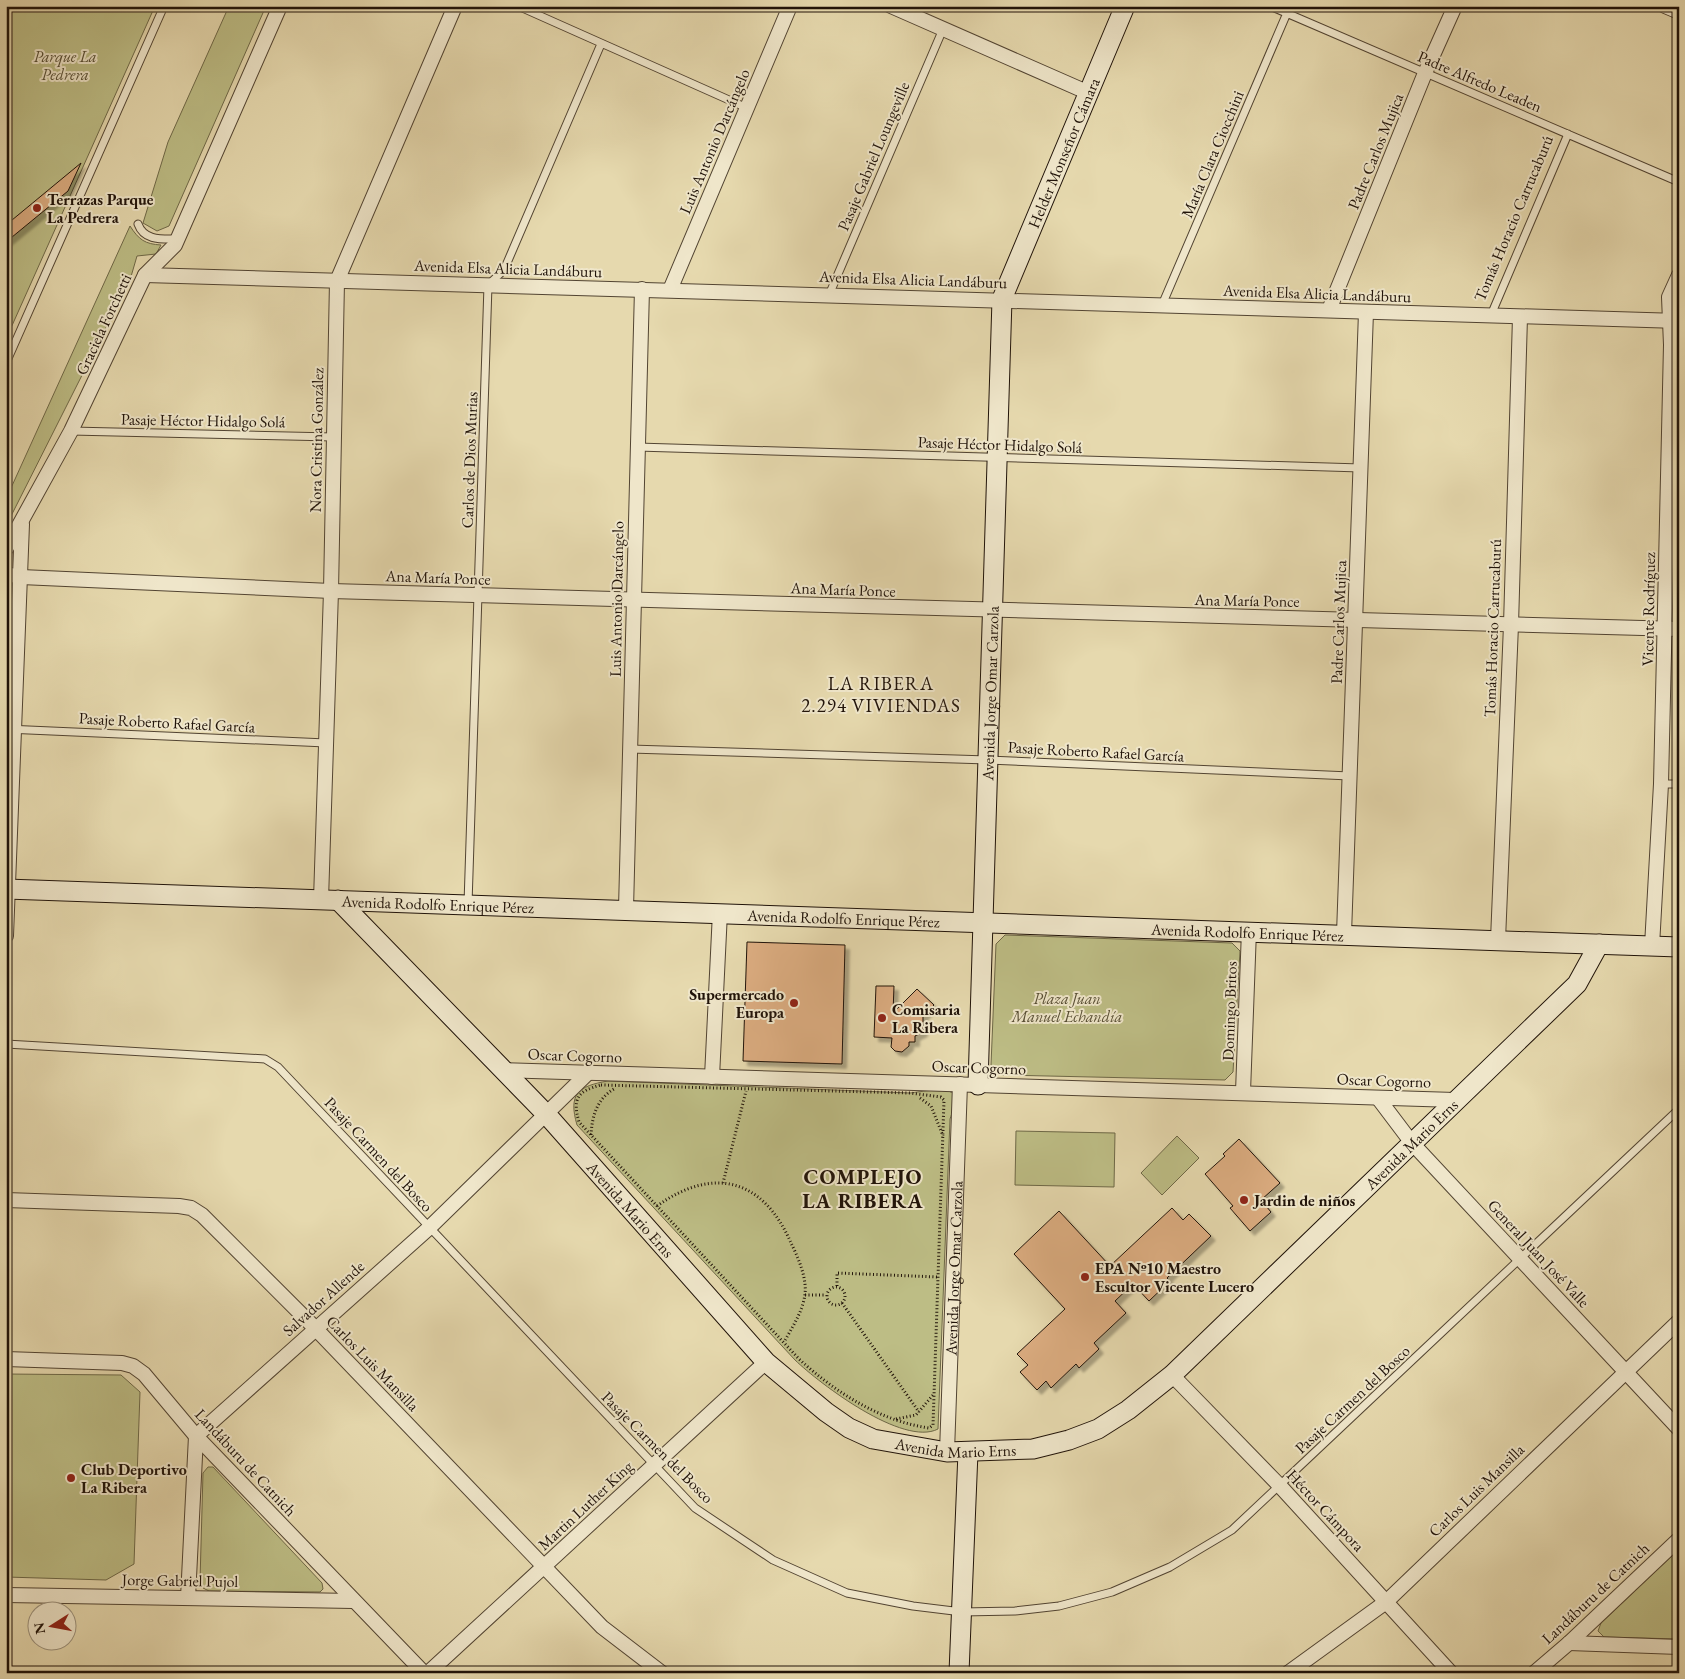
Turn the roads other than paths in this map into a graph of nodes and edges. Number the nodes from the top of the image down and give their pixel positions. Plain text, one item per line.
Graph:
1 (164, 6) edge
2 (280, 6) edge
3 (455, 6) edge
4 (518, 6) edge
5 (790, 6) edge
6 (891, 6) edge
7 (1125, 6) edge
8 (1270, 6) edge
9 (1455, 6) edge
10 (1665, 6) edge
11 (1679, 12) edge
12 (1287, 14) junction
13 (942, 29) junction
14 (602, 44) junction
15 (1425, 73) junction
16 (1089, 93) junction
17 (747, 108) junction
18 (1568, 134) junction
19 (1679, 182) edge
20 (138, 224) dead end
21 (178, 239) junction
22 (145, 275) junction
23 (1679, 275) edge
24 (336, 280) junction
25 (488, 285) junction
26 (642, 289) junction
27 (670, 290) junction
28 (829, 295) junction
29 (1002, 300) junction
30 (1162, 305) junction
31 (1329, 310) junction
32 (1366, 312) junction
33 (1490, 316) junction
34 (1520, 317) junction
35 (1674, 321) edge
36 (6, 363) edge
37 (71, 431) junction
38 (334, 437) junction
39 (638, 447) junction
40 (998, 458) junction
41 (1361, 468) junction
42 (1673, 478) edge
43 (22, 524) junction
44 (6, 549) edge
45 (6, 574) edge
46 (21, 577) junction
47 (331, 591) junction
48 (479, 596) junction
49 (634, 600) junction
50 (993, 611) junction
51 (1356, 621) junction
52 (1511, 625) junction
53 (1672, 629) edge
54 (11, 729) edge
55 (326, 743) junction
56 (630, 749) junction
57 (988, 760) junction
58 (1350, 776) junction
59 (1661, 784) junction
60 (1679, 784) edge
61 (7, 889) edge
62 (330, 900) junction
63 (468, 904) junction
64 (626, 909) junction
65 (720, 912) junction
66 (983, 922) junction
67 (1249, 930) junction
68 (1344, 934) junction
69 (6, 936) edge
70 (1498, 940) junction
71 (1599, 944) junction
72 (1652, 946) junction
73 (1679, 947) edge
74 (6, 1044) edge
75 (503, 1070) junction
76 (588, 1073) junction
77 (712, 1077) junction
78 (969, 1084) junction
79 (1243, 1092) junction
80 (1378, 1098) junction
81 (1455, 1100) junction
82 (1679, 1109) edge
83 (547, 1116) junction
84 (1412, 1142) junction
85 (6, 1200) edge
86 (429, 1228) junction
87 (1520, 1259) junction
88 (1679, 1320) edge
89 (316, 1328) junction
90 (6, 1359) edge
91 (766, 1362) junction
92 (1625, 1371) junction
93 (1172, 1375) junction
94 (1679, 1429) edge
95 (196, 1436) junction
96 (948, 1452) junction
97 (968, 1452) junction
98 (653, 1466) junction
99 (1280, 1486) junction
100 (1679, 1539) edge
101 (544, 1568) junction
102 (6, 1595) edge
103 (188, 1598) junction
104 (353, 1602) junction
105 (1386, 1602) junction
106 (962, 1612) junction
107 (1569, 1643) junction
108 (1679, 1647) edge
109 (424, 1673) edge
110 (428, 1673) edge
111 (662, 1673) edge
112 (959, 1673) edge
113 (1288, 1673) edge
114 (1450, 1673) edge
115 (1534, 1673) edge

1 - 36 lane
2 - 21 street, Graciela Forchetti
3 - 24 street, Nora Cristina González
4 - 14 lane
5 - 17 street, Luis Antonio Darcángelo
6 - 13 street
7 - 16 street, Helder Monseñor Cámara
8 - 12 lane, Padre Alfredo Leaden
9 - 15 street, Padre Carlos Mujica
10 - 11 street
12 - 15 lane, Padre Alfredo Leaden
12 - 30 lane, María Clara Ciocchini
13 - 16 street
13 - 28 lane, Pasaje Gabriel Loungeville
14 - 17 lane
14 - 25 lane
15 - 18 lane, Padre Alfredo Leaden
15 - 31 street, Padre Carlos Mujica
16 - 29 street, Helder Monseñor Cámara
17 - 27 street, Luis Antonio Darcángelo
18 - 19 lane, Padre Alfredo Leaden
18 - 33 lane, Tomás Horacio Carrucaburú
20 - 21 lane
21 - 22 street, Graciela Forchetti
22 - 24 street, Avenida Elsa Alicia Landáburu
22 - 37 street, Graciela Forchetti
23 - 35 street, Vicente Rodríguez
24 - 25 street, Avenida Elsa Alicia Landáburu
24 - 38 street, Nora Cristina González
25 - 26 street, Avenida Elsa Alicia Landáburu
25 - 48 lane, Carlos de Dios Murias
26 - 27 street, Avenida Elsa Alicia Landáburu
26 - 39 street, Luis Antonio Darcángelo
27 - 28 street, Avenida Elsa Alicia Landáburu
28 - 29 street, Avenida Elsa Alicia Landáburu
29 - 30 street, Avenida Elsa Alicia Landáburu
29 - 40 street, Avenida Jorge Omar Carzola
30 - 31 street, Avenida Elsa Alicia Landáburu
31 - 32 street, Avenida Elsa Alicia Landáburu
32 - 33 street, Avenida Elsa Alicia Landáburu
32 - 41 street, Padre Carlos Mujica
33 - 34 street, Avenida Elsa Alicia Landáburu
34 - 35 street, Avenida Elsa Alicia Landáburu
34 - 52 street, Tomás Horacio Carrucaburú
35 - 42 street, Vicente Rodríguez
37 - 38 lane, Pasaje Héctor Hidalgo Solá
37 - 43 street, Graciela Forchetti
38 - 47 street, Nora Cristina González
39 - 40 lane, Pasaje Héctor Hidalgo Solá
39 - 49 street, Luis Antonio Darcángelo
40 - 41 lane, Pasaje Héctor Hidalgo Solá
40 - 50 street, Avenida Jorge Omar Carzola
41 - 51 street, Padre Carlos Mujica
42 - 53 street, Vicente Rodríguez
43 - 44 street, Graciela Forchetti
43 - 46 street
45 - 46 street, Ana María Ponce
46 - 47 street, Ana María Ponce
46 - 54 street
47 - 48 street, Ana María Ponce
47 - 55 street, Nora Cristina González
48 - 49 street, Ana María Ponce
48 - 63 lane, Carlos de Dios Murias
49 - 50 street, Ana María Ponce
49 - 56 street, Luis Antonio Darcángelo
50 - 51 street, Ana María Ponce
50 - 57 street, Avenida Jorge Omar Carzola
51 - 52 street, Ana María Ponce
51 - 58 street, Padre Carlos Mujica
52 - 53 street, Ana María Ponce
52 - 70 street, Tomás Horacio Carrucaburú
53 - 59 street, Vicente Rodríguez
54 - 55 lane, Pasaje Roberto Rafael García
54 - 61 street
55 - 62 street, Nora Cristina González
56 - 57 lane, Pasaje Roberto Rafael García
56 - 64 street, Luis Antonio Darcángelo
57 - 58 lane, Pasaje Roberto Rafael García
57 - 66 street, Avenida Jorge Omar Carzola
58 - 68 street, Padre Carlos Mujica
59 - 60 lane
59 - 72 street, Vicente Rodríguez
61 - 62 street, Avenida Rodolfo Enrique Pérez
61 - 69 street
62 - 63 street, Avenida Rodolfo Enrique Pérez
62 - 75 street, Avenida Mario Erns
63 - 64 street, Avenida Rodolfo Enrique Pérez
64 - 65 street, Avenida Rodolfo Enrique Pérez
65 - 66 street, Avenida Rodolfo Enrique Pérez
65 - 77 street
66 - 67 street, Avenida Rodolfo Enrique Pérez
66 - 78 street, Avenida Jorge Omar Carzola
67 - 68 street, Avenida Rodolfo Enrique Pérez
67 - 79 street, Domingo Britos
68 - 70 street, Avenida Rodolfo Enrique Pérez
70 - 71 street, Avenida Rodolfo Enrique Pérez
71 - 72 street, Avenida Rodolfo Enrique Pérez
71 - 81 street, Avenida Mario Erns
72 - 73 street, Avenida Rodolfo Enrique Pérez
74 - 86 lane, Pasaje Carmen del Bosco
75 - 76 street, Oscar Cogorno
75 - 83 street, Avenida Mario Erns
76 - 77 street, Oscar Cogorno
76 - 83 street, Salvador Allende
77 - 78 street, Oscar Cogorno
78 - 79 street, Oscar Cogorno
78 - 96 street, Avenida Jorge Omar Carzola
79 - 80 street, Oscar Cogorno
80 - 81 street, Oscar Cogorno
80 - 84 street, General Juan José Valle
81 - 84 street, Avenida Mario Erns
82 - 87 lane, Pasaje Carmen del Bosco
83 - 86 street, Salvador Allende
83 - 91 street, Avenida Mario Erns
84 - 87 street, General Juan José Valle
84 - 93 street, Avenida Mario Erns
85 - 89 street, Carlos Luis Mansilla
86 - 89 street, Salvador Allende
86 - 98 lane, Pasaje Carmen del Bosco
87 - 92 street, General Juan José Valle
87 - 99 lane, Pasaje Carmen del Bosco
88 - 92 street, Carlos Luis Mansilla
89 - 95 street, Salvador Allende
89 - 101 street, Carlos Luis Mansilla
90 - 95 street, Landáburu de Catnich
91 - 96 street, Avenida Mario Erns
91 - 98 street, Martin Luther King
92 - 94 street, General Juan José Valle
92 - 105 street, Carlos Luis Mansilla
93 - 97 street, Avenida Mario Erns
93 - 99 street, Héctor Cámpora
95 - 103 street
95 - 104 street, Landáburu de Catnich
96 - 97 street, Avenida Mario Erns
97 - 106 street
98 - 101 street, Martin Luther King
98 - 106 lane, Pasaje Carmen del Bosco
99 - 105 street, Héctor Cámpora
99 - 106 lane, Pasaje Carmen del Bosco
100 - 107 street, Landáburu de Catnich
101 - 110 street, Martin Luther King
101 - 111 street, Carlos Luis Mansilla
102 - 103 street, Jorge Gabriel Pujol
103 - 104 street, Jorge Gabriel Pujol
104 - 109 street, Landáburu de Catnich
105 - 113 street, Carlos Luis Mansilla
105 - 114 street, Héctor Cámpora
106 - 112 street
107 - 108 street
107 - 115 street, Landáburu de Catnich

